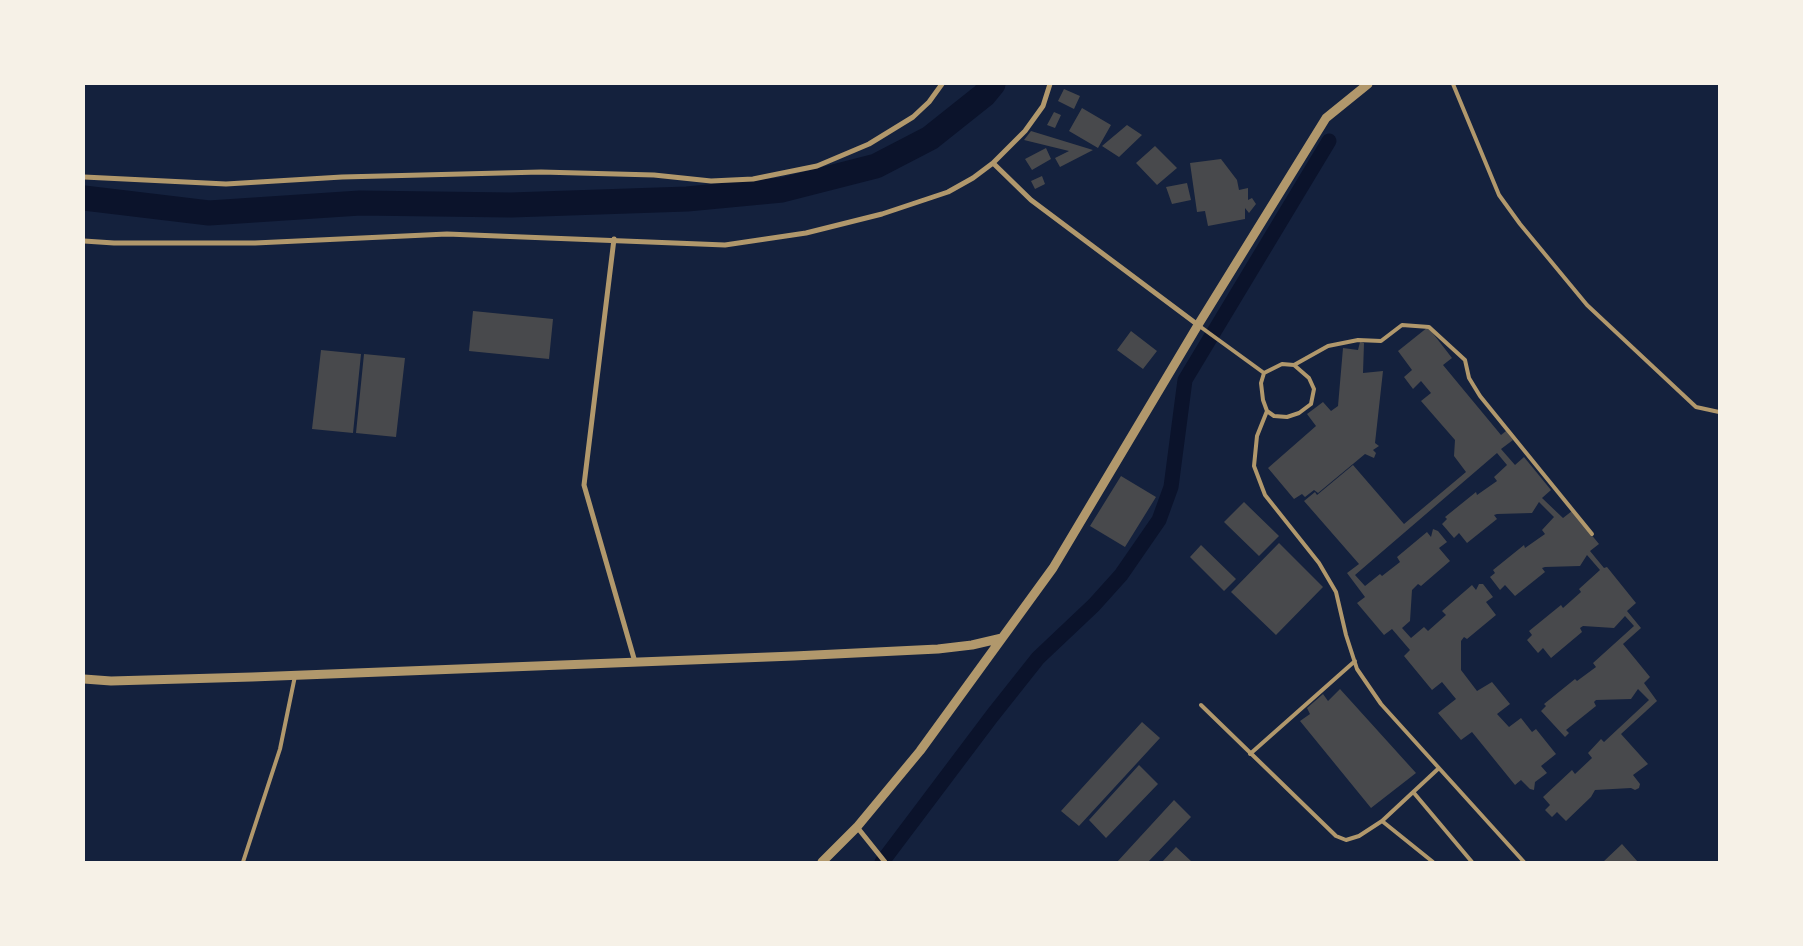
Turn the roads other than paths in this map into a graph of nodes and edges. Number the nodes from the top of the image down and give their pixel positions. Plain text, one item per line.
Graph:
1 (942, 84) edge
2 (1050, 84) edge
3 (1368, 84) edge
4 (1453, 84) edge
5 (993, 162) junction
6 (84, 177) edge
7 (614, 239) junction
8 (84, 241) edge
9 (1198, 325) junction
10 (1294, 365) junction
11 (1264, 373) junction
12 (1267, 411) junction
13 (1719, 412) edge
14 (1592, 534) dead end
15 (1002, 638) junction
16 (1355, 661) junction
17 (635, 662) junction
18 (295, 676) junction
19 (84, 679) edge
20 (1201, 705) dead end
21 (1250, 754) junction
22 (1439, 768) junction
23 (1414, 793) junction
24 (1382, 820) junction
25 (857, 827) junction
26 (243, 862) edge
27 (822, 862) edge
28 (885, 862) edge
29 (1433, 862) edge
30 (1472, 862) edge
31 (1524, 862) edge

1 - 6 street
2 - 5 street
3 - 9 street
4 - 13 lane
5 - 7 street
5 - 9 street
7 - 8 street
7 - 17 street
9 - 11 lane
9 - 15 street
10 - 11 lane
10 - 12 lane
10 - 14 lane
11 - 12 lane
12 - 16 lane
15 - 17 street
15 - 25 street
16 - 21 lane
16 - 22 lane
17 - 18 street
18 - 19 street
18 - 26 lane
20 - 21 lane
21 - 24 lane
22 - 23 lane
22 - 31 lane
23 - 24 lane
23 - 30 lane
24 - 29 lane
25 - 27 street
25 - 28 street

